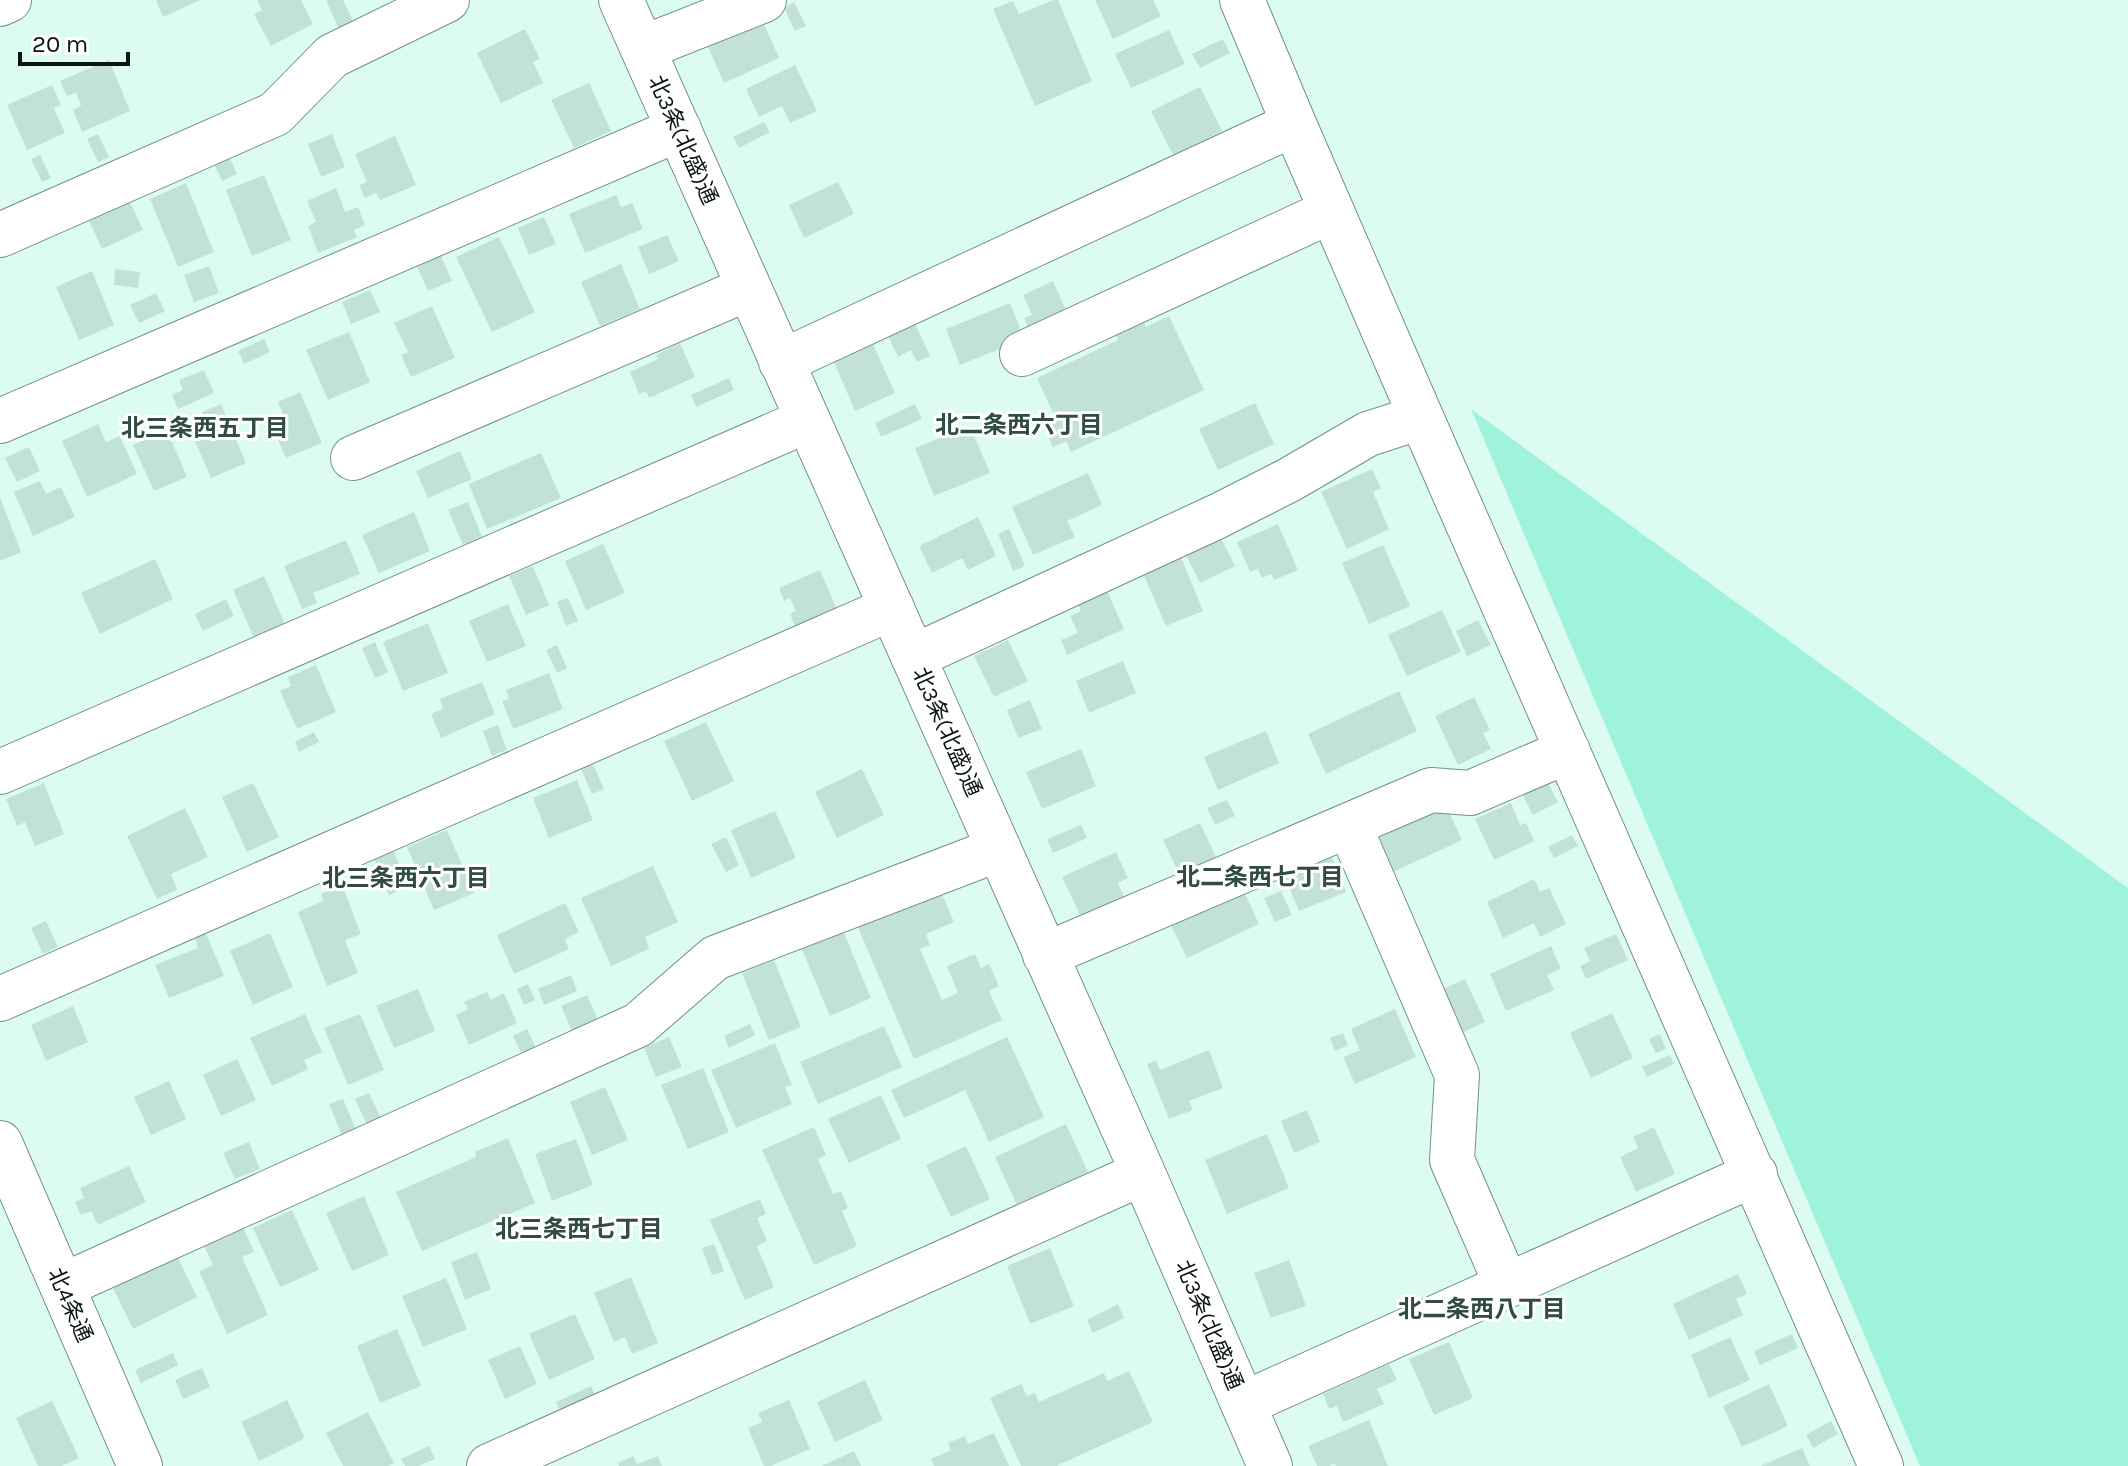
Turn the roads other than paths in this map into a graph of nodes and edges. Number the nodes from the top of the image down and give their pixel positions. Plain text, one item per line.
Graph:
1 (9, 0) edge
2 (447, 0) edge
3 (621, 0) edge
4 (764, 0) edge
5 (1242, 0) edge
6 (0, 4) edge
7 (643, 48) junction
8 (1294, 124) junction
9 (679, 129) junction
10 (1331, 211) junction
11 (0, 235) edge
12 (749, 288) junction
13 (1022, 354) dead end
14 (781, 362) junction
15 (1421, 417) junction
16 (808, 420) junction
17 (0, 421) edge
18 (353, 458) dead end
19 (892, 608) junction
20 (913, 657) junction
21 (1568, 751) junction
22 (0, 772) edge
23 (1349, 825) junction
24 (999, 849) junction
25 (1045, 955) junction
26 (0, 999) edge
27 (0, 1143) edge
28 (1143, 1173) junction
29 (1755, 1174) junction
30 (62, 1286) junction
31 (1507, 1286) junction
32 (1243, 1404) junction
33 (140, 1466) edge
34 (489, 1466) edge
35 (1270, 1466) edge
36 (1881, 1466) edge

1 - 6 street
2 - 11 street
3 - 7 street, 北3条(北盛)通
4 - 7 street
5 - 8 street
7 - 9 street, 北3条(北盛)通
8 - 10 street
8 - 14 street
9 - 12 street, 北3条(北盛)通
9 - 17 street
10 - 13 street
10 - 15 street
12 - 14 street, 北3条(北盛)通
12 - 18 street
14 - 16 street, 北3条(北盛)通
15 - 20 street
15 - 21 street
16 - 19 street, 北3条(北盛)通
16 - 22 street
19 - 20 street, 北3条(北盛)通
19 - 26 street
20 - 24 street, 北3条(北盛)通
21 - 23 street
21 - 29 street
23 - 25 street
23 - 31 street
24 - 25 street, 北3条(北盛)通
24 - 30 street
25 - 28 street, 北3条(北盛)通
27 - 30 street, 北4条通
28 - 32 street, 北3条(北盛)通
28 - 34 street
29 - 31 street
29 - 36 street
30 - 33 street, 北4条通
31 - 32 street
32 - 35 street, 北3条(北盛)通

